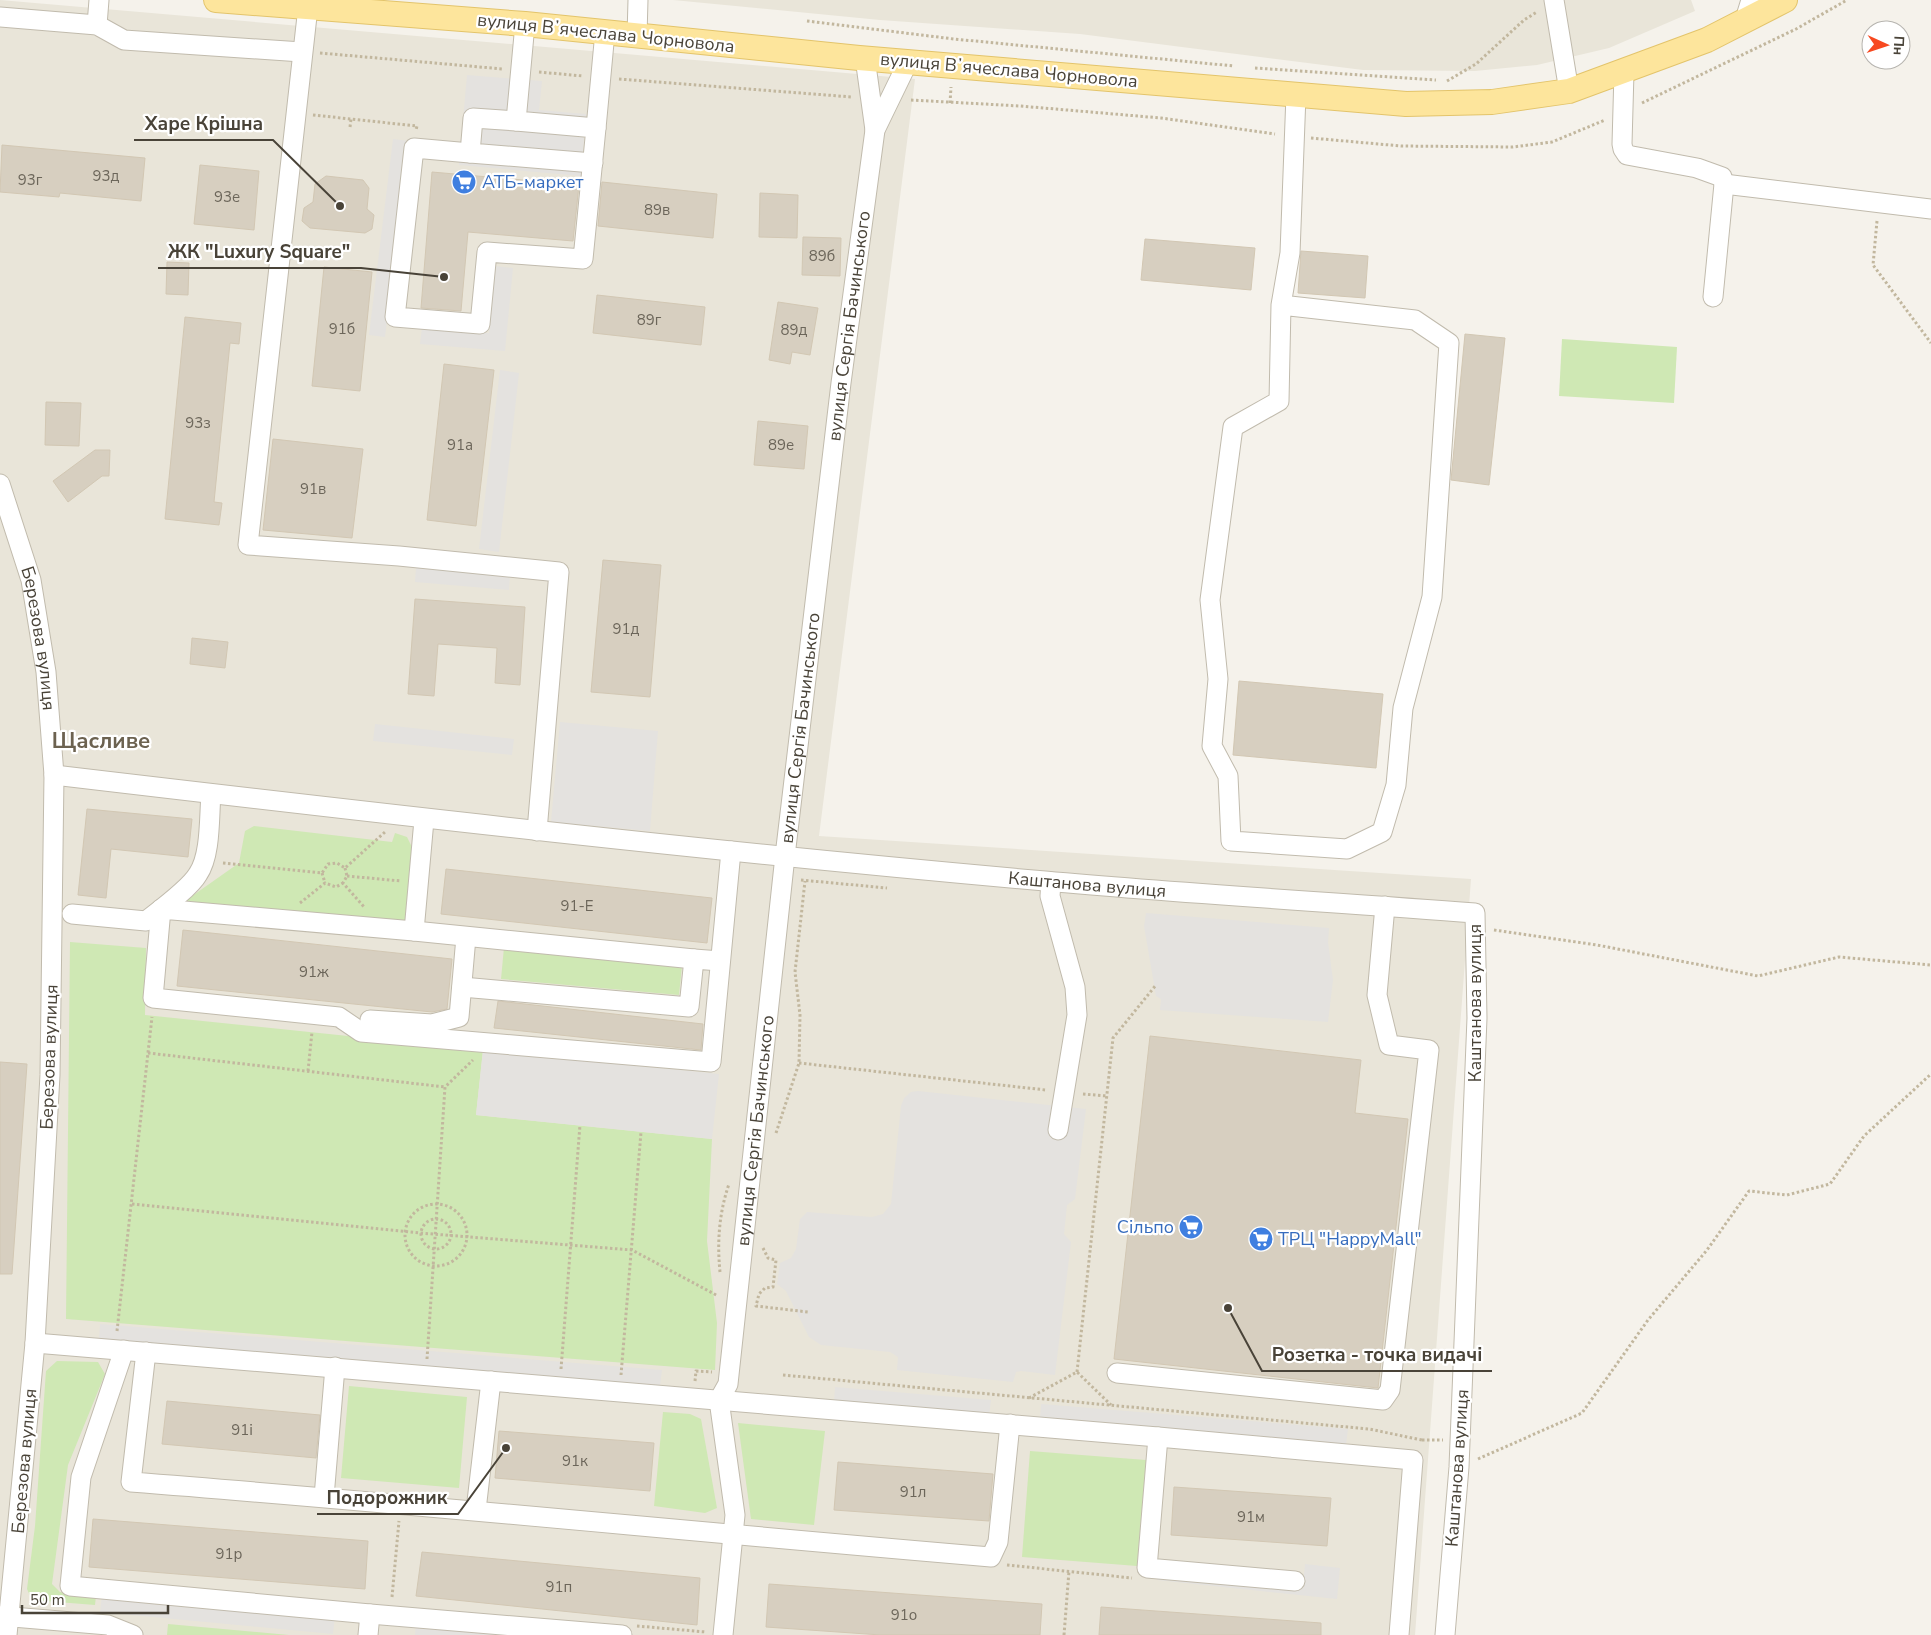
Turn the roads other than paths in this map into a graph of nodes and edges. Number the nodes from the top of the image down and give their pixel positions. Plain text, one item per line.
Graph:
1 (99, 0) edge
2 (216, 0) edge
3 (638, 0) edge
4 (1751, 0) edge
5 (1785, 0) edge
6 (1554, 1) edge
7 (276, 2) edge
8 (308, 7) junction
9 (0, 17) edge
10 (1744, 23) junction
11 (525, 24) junction
12 (97, 25) junction
13 (605, 32) junction
14 (637, 36) junction
15 (302, 52) junction
16 (864, 58) junction
17 (908, 62) junction
18 (1624, 72) junction
19 (1568, 91) junction
20 (1296, 95) junction
21 (516, 122) junction
22 (596, 128) junction
23 (875, 130) junction
24 (470, 153) junction
25 (592, 163) junction
26 (1724, 184) junction
27 (1931, 209) edge
28 (1713, 297) dead end
29 (1281, 305) junction
30 (0, 484) edge
31 (54, 775) junction
32 (212, 794) junction
33 (424, 820) junction
34 (537, 831) junction
35 (731, 851) junction
36 (785, 856) junction
37 (1051, 882) junction
38 (1385, 906) junction
39 (161, 909) junction
40 (72, 914) dead end
41 (414, 931) junction
42 (466, 936) junction
43 (694, 959) junction
44 (720, 961) junction
45 (462, 986) junction
46 (339, 1017) junction
47 (1058, 1130) dead end
48 (35, 1343) junction
49 (120, 1350) junction
50 (146, 1352) junction
51 (335, 1367) junction
52 (1117, 1373) dead end
53 (491, 1381) junction
54 (719, 1400) junction
55 (1010, 1424) junction
56 (1158, 1436) junction
57 (324, 1497) junction
58 (476, 1510) junction
59 (733, 1535) junction
60 (1295, 1581) dead end
61 (370, 1614) junction
62 (5, 1616) edge
63 (625, 1630) edge
64 (716, 1631) edge
65 (8, 1635) edge
66 (133, 1635) edge
67 (368, 1635) edge
68 (1399, 1635) edge
69 (1445, 1635) edge

1 - 12 street
2 - 7 main road, вулиця Вʼячеслава Чорновола
3 - 14 street
4 - 10 street
5 - 10 main road, вулиця Вʼячеслава Чорновола
6 - 19 street
7 - 8 main road, вулиця Вʼячеслава Чорновола
8 - 11 main road, вулиця Вʼячеслава Чорновола
8 - 15 street
9 - 12 street
10 - 18 main road, вулиця Вʼячеслава Чорновола
11 - 13 main road, вулиця Вʼячеслава Чорновола
11 - 21 street
12 - 15 street
13 - 14 main road, вулиця Вʼячеслава Чорновола
13 - 22 street
14 - 16 main road, вулиця Вʼячеслава Чорновола
15 - 34 street
16 - 17 main road, вулиця Вʼячеслава Чорновола
16 - 23 street
17 - 20 main road, вулиця Вʼячеслава Чорновола
17 - 23 street, вулиця Сергія Бачинського
18 - 19 main road, вулиця Вʼячеслава Чорновола
18 - 26 street
19 - 20 main road, вулиця Вʼячеслава Чорновола
20 - 29 street
21 - 22 street
21 - 24 street
22 - 25 street
23 - 36 street, вулиця Сергія Бачинського
24 - 25 street
24 - 25 street
26 - 27 street
26 - 28 street
29 - 29 street
30 - 31 street, Березова вулиця
31 - 32 street, Каштанова вулиця
31 - 48 street, Березова вулиця
32 - 33 street, Каштанова вулиця
32 - 39 street
33 - 34 street, Каштанова вулиця
33 - 41 street
34 - 35 street, Каштанова вулиця
35 - 36 street, Каштанова вулиця
35 - 44 street
36 - 37 street, Каштанова вулиця
36 - 54 street, вулиця Сергія Бачинського
37 - 38 street, Каштанова вулиця
37 - 47 street
38 - 52 street
38 - 69 street, Каштанова вулиця
39 - 40 street
39 - 41 street
39 - 46 street
41 - 42 street
42 - 43 street
42 - 45 street
43 - 44 street
43 - 45 street
44 - 46 street
45 - 46 street
48 - 49 street
48 - 62 street, Березова вулиця
49 - 50 street
49 - 61 street
50 - 51 street
50 - 57 street
51 - 53 street
51 - 57 street
53 - 54 street
53 - 58 street
54 - 55 street
54 - 59 street
55 - 56 street
55 - 59 street
56 - 60 street
56 - 68 street
57 - 58 street
58 - 59 street
59 - 64 street
61 - 63 street
61 - 67 street
62 - 65 street, Березова вулиця
62 - 66 street

